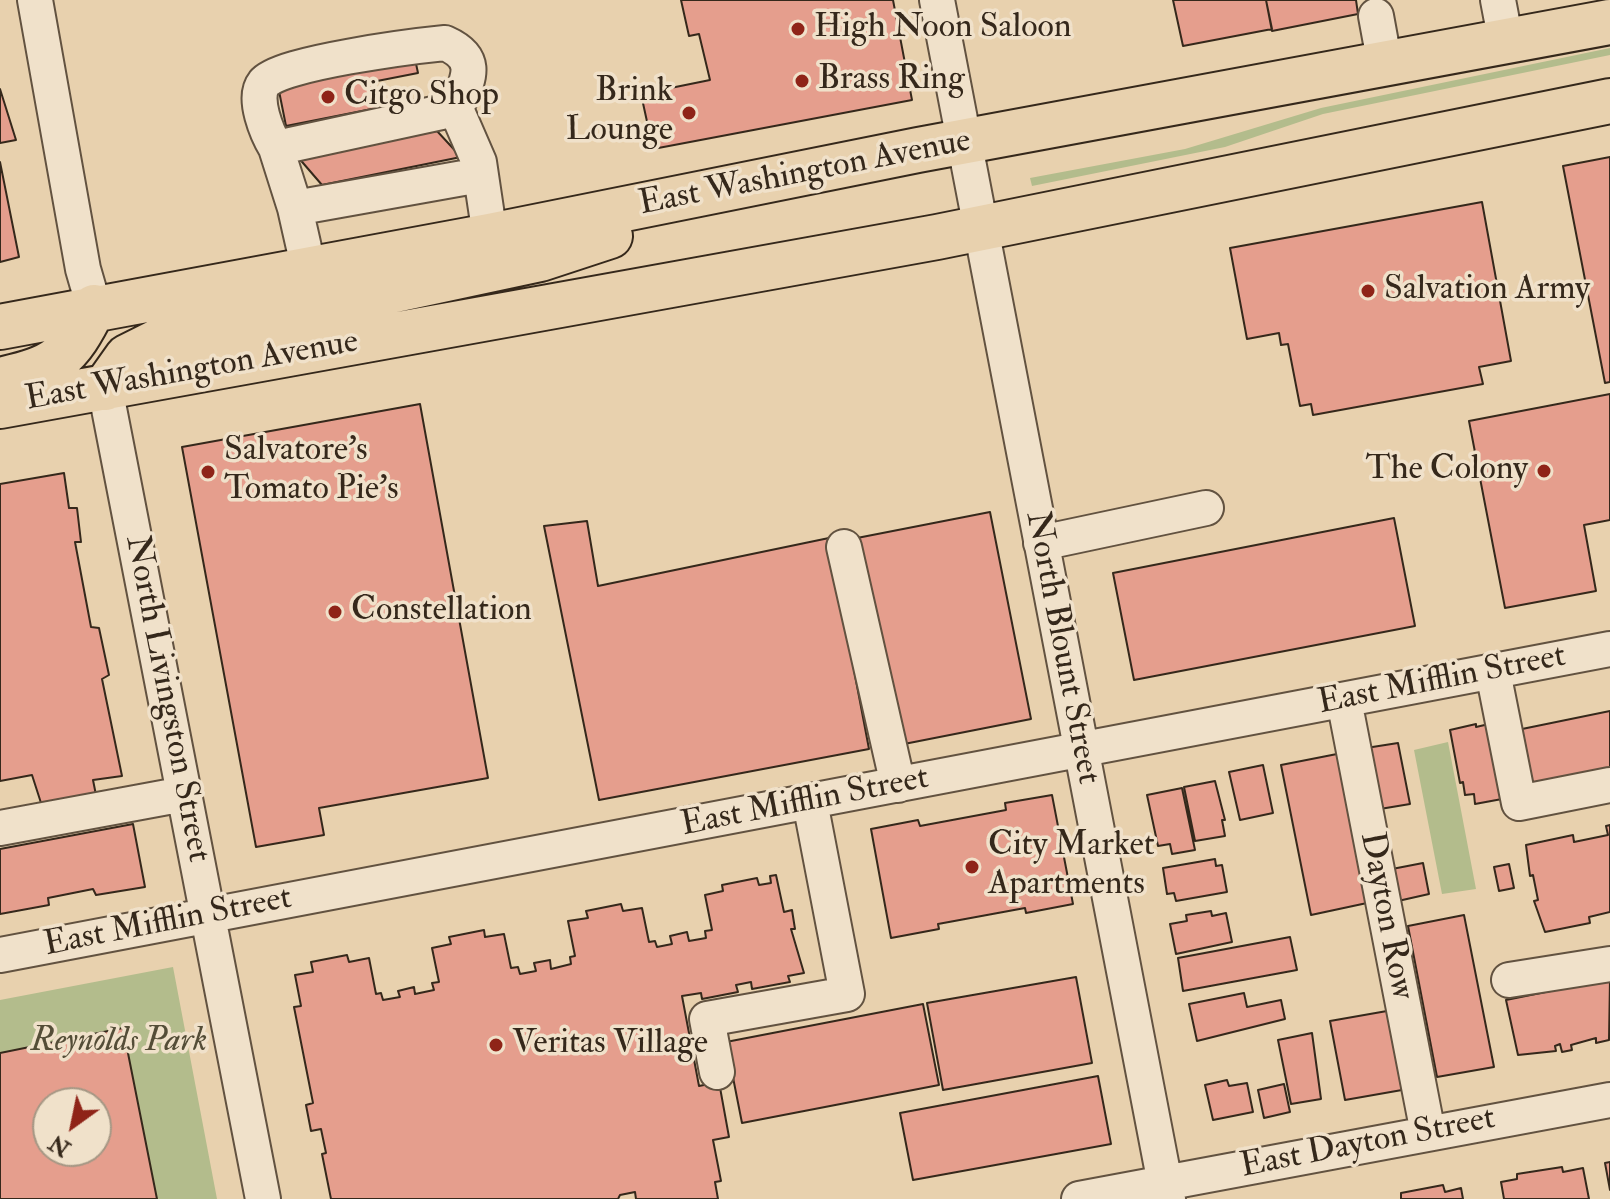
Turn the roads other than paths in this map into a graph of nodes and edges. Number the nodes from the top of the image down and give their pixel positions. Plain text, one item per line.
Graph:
1 (35, 0) edge
2 (937, 0) edge
3 (1376, 16) dead end
4 (1502, 21) edge
5 (1610, 22) edge
6 (1385, 65) junction
7 (1610, 101) edge
8 (456, 109) junction
9 (966, 143) junction
10 (276, 148) junction
11 (480, 175) junction
12 (669, 200) junction
13 (295, 208) junction
14 (980, 229) junction
15 (490, 236) junction
16 (309, 270) junction
17 (94, 307) junction
18 (0, 327) edge
19 (0, 380) edge
20 (105, 388) junction
21 (0, 406) edge
22 (1206, 508) dead end
23 (1041, 543) junction
24 (844, 547) dead end
25 (1610, 649) edge
26 (1493, 672) junction
27 (1344, 700) junction
28 (1081, 751) junction
29 (898, 785) junction
30 (1610, 785) edge
31 (184, 794) junction
32 (810, 802) junction
33 (0, 828) edge
34 (208, 915) junction
35 (0, 955) edge
36 (1610, 964) edge
37 (1509, 980) dead end
38 (717, 1072) dead end
39 (1610, 1100) edge
40 (1428, 1133) junction
41 (1166, 1191) edge
42 (263, 1199) edge
43 (1079, 1199) edge

1 - 17 street
2 - 9 street, North Blount Street
3 - 6 street
4 - 5 main road, East Washington Avenue
4 - 6 main road, East Washington Avenue
6 - 9 main road, East Washington Avenue
7 - 14 main road, East Washington Avenue
8 - 10 street
8 - 10 street
8 - 11 street
9 - 12 main road, East Washington Avenue
9 - 14 street, North Blount Street
10 - 13 street
11 - 13 street
11 - 15 street
12 - 15 main road, East Washington Avenue
12 - 20 main road
13 - 16 street
14 - 20 main road, East Washington Avenue
14 - 23 street, North Blount Street
15 - 16 main road, East Washington Avenue
16 - 17 main road, East Washington Avenue
17 - 18 main road, East Washington Avenue
17 - 19 main road
20 - 21 main road, East Washington Avenue
20 - 31 street, North Livingston Street
22 - 23 street
23 - 28 street, North Blount Street
24 - 29 street
25 - 26 street, East Mifflin Street
26 - 27 street, East Mifflin Street
26 - 30 street
27 - 28 street, East Mifflin Street
27 - 40 street, Dayton Row
28 - 29 street, East Mifflin Street
28 - 41 street, North Blount Street
29 - 32 street, East Mifflin Street
31 - 33 street
31 - 34 street, North Livingston Street
32 - 34 street, East Mifflin Street
32 - 38 street
34 - 35 street, East Mifflin Street
34 - 42 street, North Livingston Street
36 - 37 street
39 - 40 street, East Dayton Street
40 - 41 street, East Dayton Street
41 - 43 street, East Dayton Street

